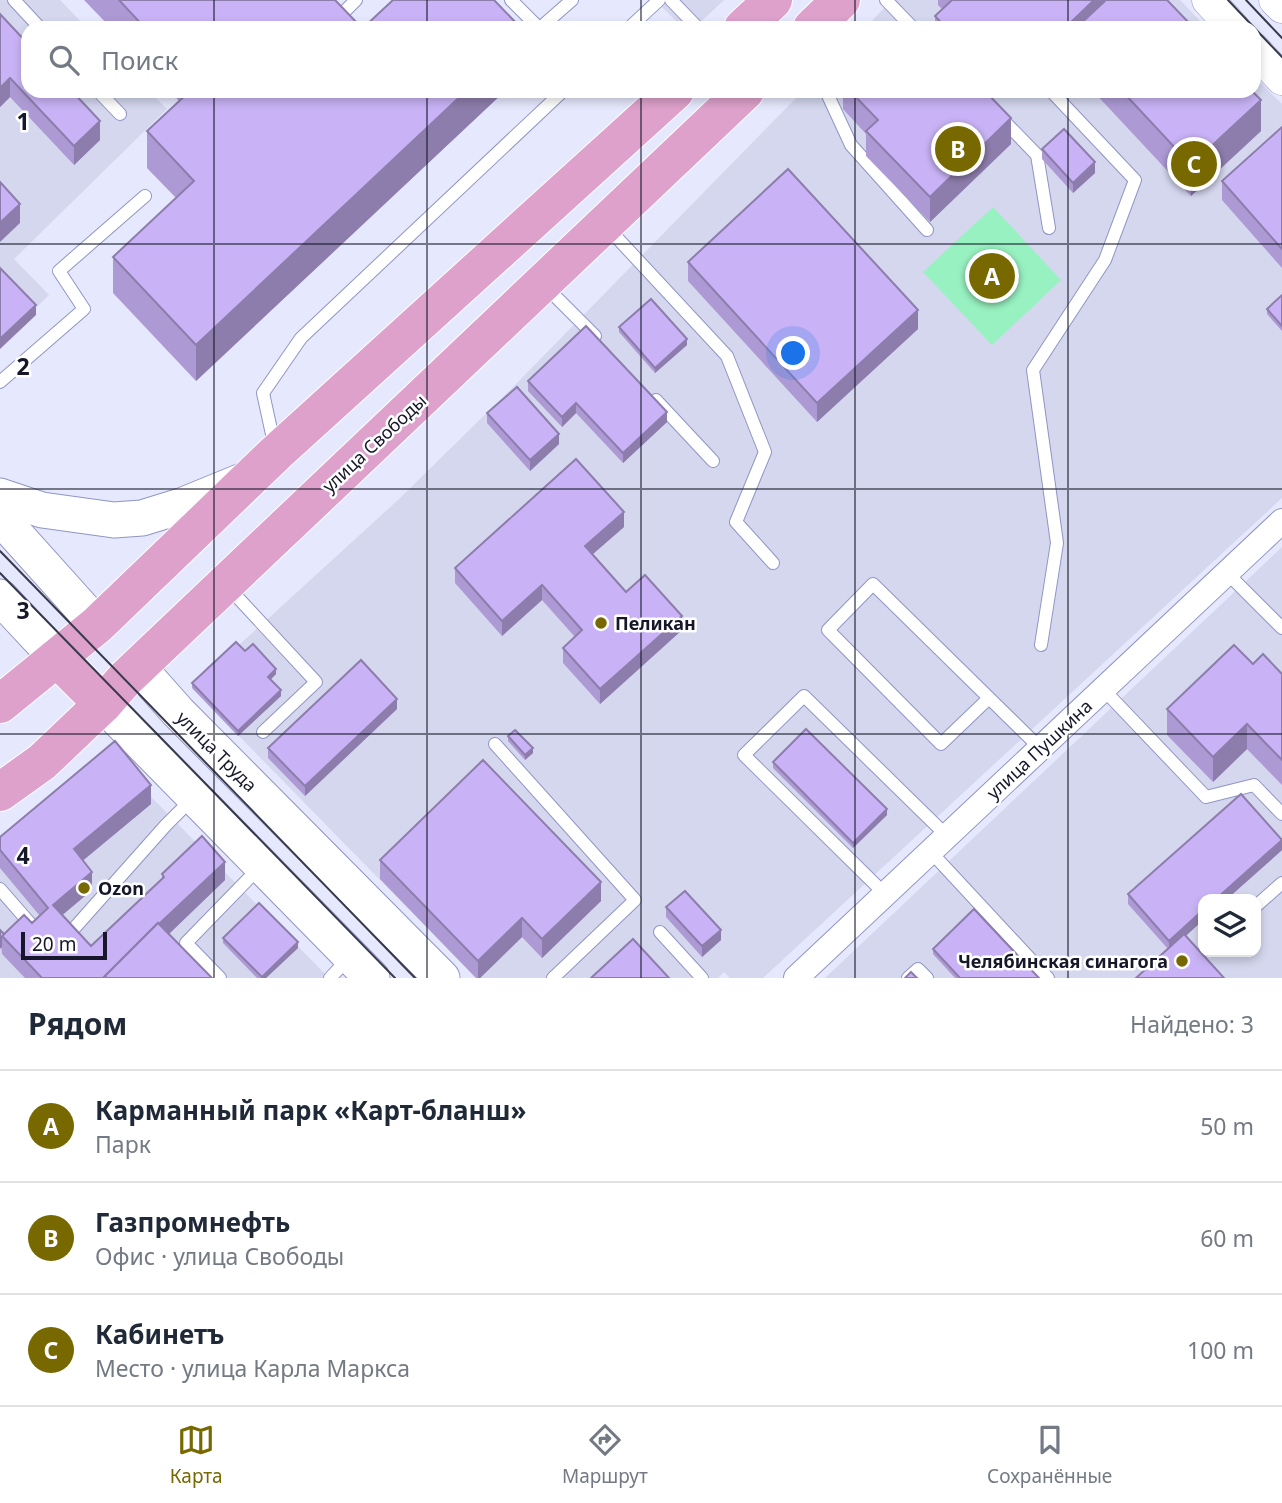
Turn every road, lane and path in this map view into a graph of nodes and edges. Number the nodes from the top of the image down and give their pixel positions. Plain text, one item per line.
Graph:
1 (14, 0) edge
2 (356, 0) edge
3 (511, 0) edge
4 (572, 0) edge
5 (659, 0) edge
6 (671, 0) edge
7 (773, 0) edge
8 (841, 0) edge
9 (886, 0) edge
10 (1208, 0) edge
11 (1275, 0) edge
12 (1282, 7) edge
13 (345, 11) edge
14 (34, 21) edge
15 (533, 21) edge
16 (548, 21) edge
17 (636, 21) edge
18 (691, 21) edge
19 (750, 21) edge
20 (819, 21) edge
21 (906, 21) edge
22 (1228, 21) edge
23 (1261, 56) edge
24 (1282, 79) edge
25 (105, 98) edge
26 (556, 98) edge
27 (667, 98) edge
28 (738, 98) edge
29 (829, 98) edge
30 (1058, 98) edge
31 (993, 109) edge
32 (120, 114) dead end
33 (145, 196) dead end
34 (604, 224) junction
35 (1049, 228) dead end
36 (927, 230) edge
37 (542, 284) junction
38 (608, 350) edge
39 (0, 382) edge
40 (646, 390) edge
41 (713, 461) dead end
42 (265, 465) junction
43 (0, 496) edge
44 (0, 517) edge
45 (1282, 521) edge
46 (773, 564) dead end
47 (1227, 573) junction
48 (225, 584) junction
49 (0, 597) edge
50 (97, 625) junction
51 (1282, 628) edge
52 (1041, 645) dead end
53 (57, 658) junction
54 (138, 667) junction
55 (1103, 689) junction
56 (989, 698) junction
57 (0, 704) edge
58 (103, 704) junction
59 (263, 732) dead end
60 (495, 744) dead end
61 (1040, 748) junction
62 (0, 792) edge
63 (195, 796) junction
64 (1282, 814) edge
65 (939, 844) junction
66 (262, 865) junction
67 (1282, 883) edge
68 (0, 888) edge
69 (885, 894) junction
70 (1261, 902) edge
71 (660, 932) dead end
72 (351, 971) edge
73 (220, 978) edge
74 (442, 978) edge
75 (553, 978) edge
76 (702, 978) edge
77 (796, 978) edge
78 (908, 978) edge
79 (927, 978) edge
80 (1048, 978) edge

1 - 14 lane
2 - 13 lane
3 - 15 lane
4 - 16 lane
5 - 17 lane
6 - 18 lane
7 - 19 main road
8 - 20 main road
9 - 21 lane
10 - 22 street
11 - 12 street
23 - 24 street
25 - 32 lane
26 - 42 lane
27 - 42 main road
28 - 34 main road, улица Свободы
29 - 36 lane
30 - 52 lane
31 - 35 lane
33 - 39 lane
34 - 37 main road, улица Свободы
34 - 46 lane
37 - 38 lane
37 - 48 main road, улица Свободы
40 - 41 lane
42 - 43 main road
42 - 50 main road
44 - 50 main road, улица Труда
45 - 47 street, улица Пушкина
47 - 51 lane
47 - 55 street, улица Пушкина
48 - 54 main road, улица Свободы
48 - 59 lane
49 - 53 main road
50 - 53 main road
50 - 54 main road, улица Труда
53 - 57 main road
53 - 58 main road
54 - 58 main road, улица Свободы
54 - 74 main road, улица Труда
55 - 61 street, улица Пушкина
55 - 64 lane
56 - 56 lane
56 - 61 lane
58 - 62 main road, улица Свободы
58 - 63 main road
60 - 75 lane
61 - 65 street, улица Пушкина
63 - 66 main road
63 - 68 lane
65 - 69 street, улица Пушкина
65 - 69 lane
65 - 80 lane
66 - 72 main road
66 - 73 lane
67 - 70 lane
69 - 77 street, улица Пушкина
71 - 76 lane
78 - 79 lane

